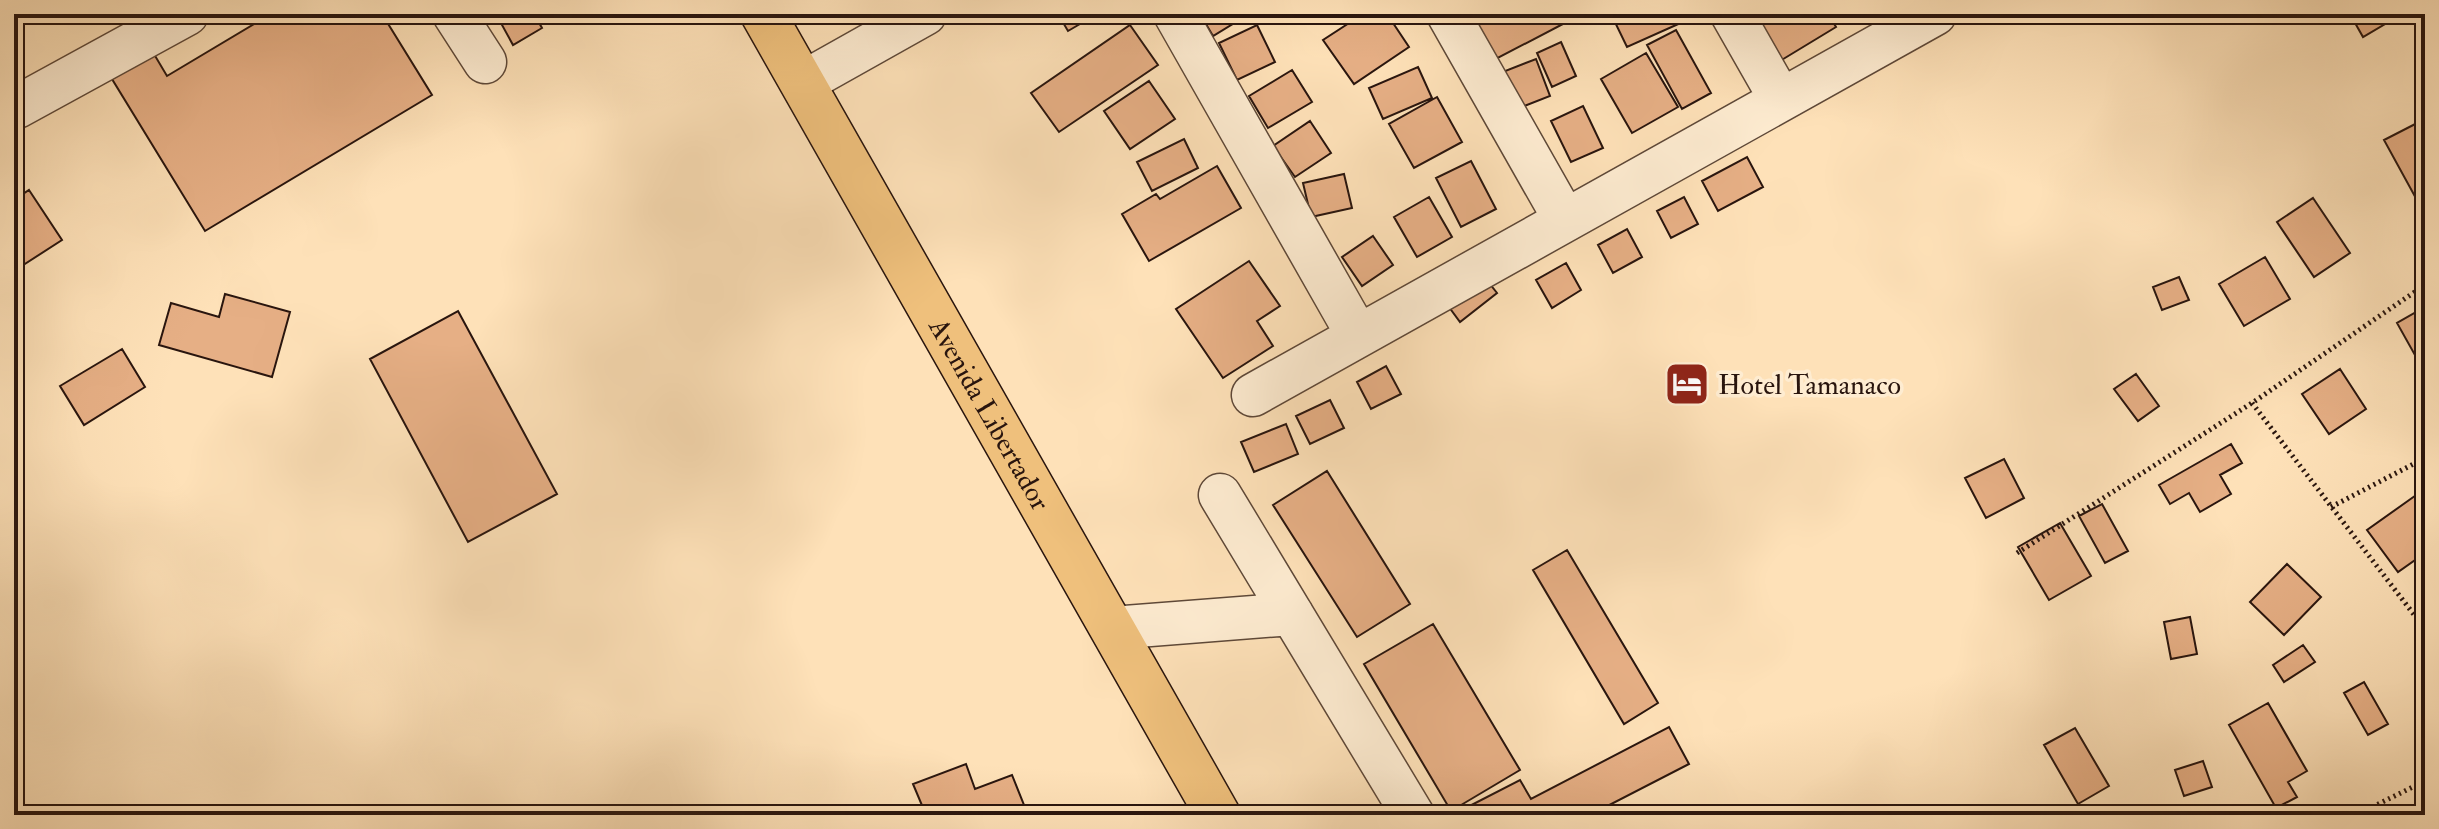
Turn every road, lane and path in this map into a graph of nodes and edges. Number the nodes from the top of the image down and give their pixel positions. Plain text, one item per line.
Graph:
1 (187, 14) edge
2 (454, 14) edge
3 (763, 14) edge
4 (925, 14) edge
5 (1175, 14) edge
6 (1448, 14) edge
7 (1732, 14) edge
8 (1935, 14) edge
9 (485, 62) dead end
10 (802, 83) junction
11 (1781, 100) junction
12 (17, 107) dead end
13 (1565, 220) junction
14 (2425, 285) edge
15 (1358, 336) junction
16 (1253, 395) dead end
17 (2252, 403) junction
18 (2425, 458) edge
19 (1220, 495) dead end
20 (2331, 507) junction
21 (2017, 553) dead end
22 (1292, 614) junction
23 (1112, 628) junction
24 (2425, 629) edge
25 (2425, 781) edge
26 (1218, 815) edge
27 (1413, 815) edge
28 (2356, 815) edge

1 - 12 street
2 - 9 street
3 - 10 highway, Avenida Libertador
4 - 10 street
5 - 15 street
6 - 13 street
7 - 11 street
8 - 11 street
10 - 23 highway, Avenida Libertador
11 - 13 street
13 - 15 street
14 - 17 path
15 - 16 street
17 - 20 path
17 - 21 path
18 - 20 path
19 - 22 street
20 - 24 path
22 - 23 street
22 - 27 street
23 - 26 highway, Avenida Libertador
25 - 28 path

